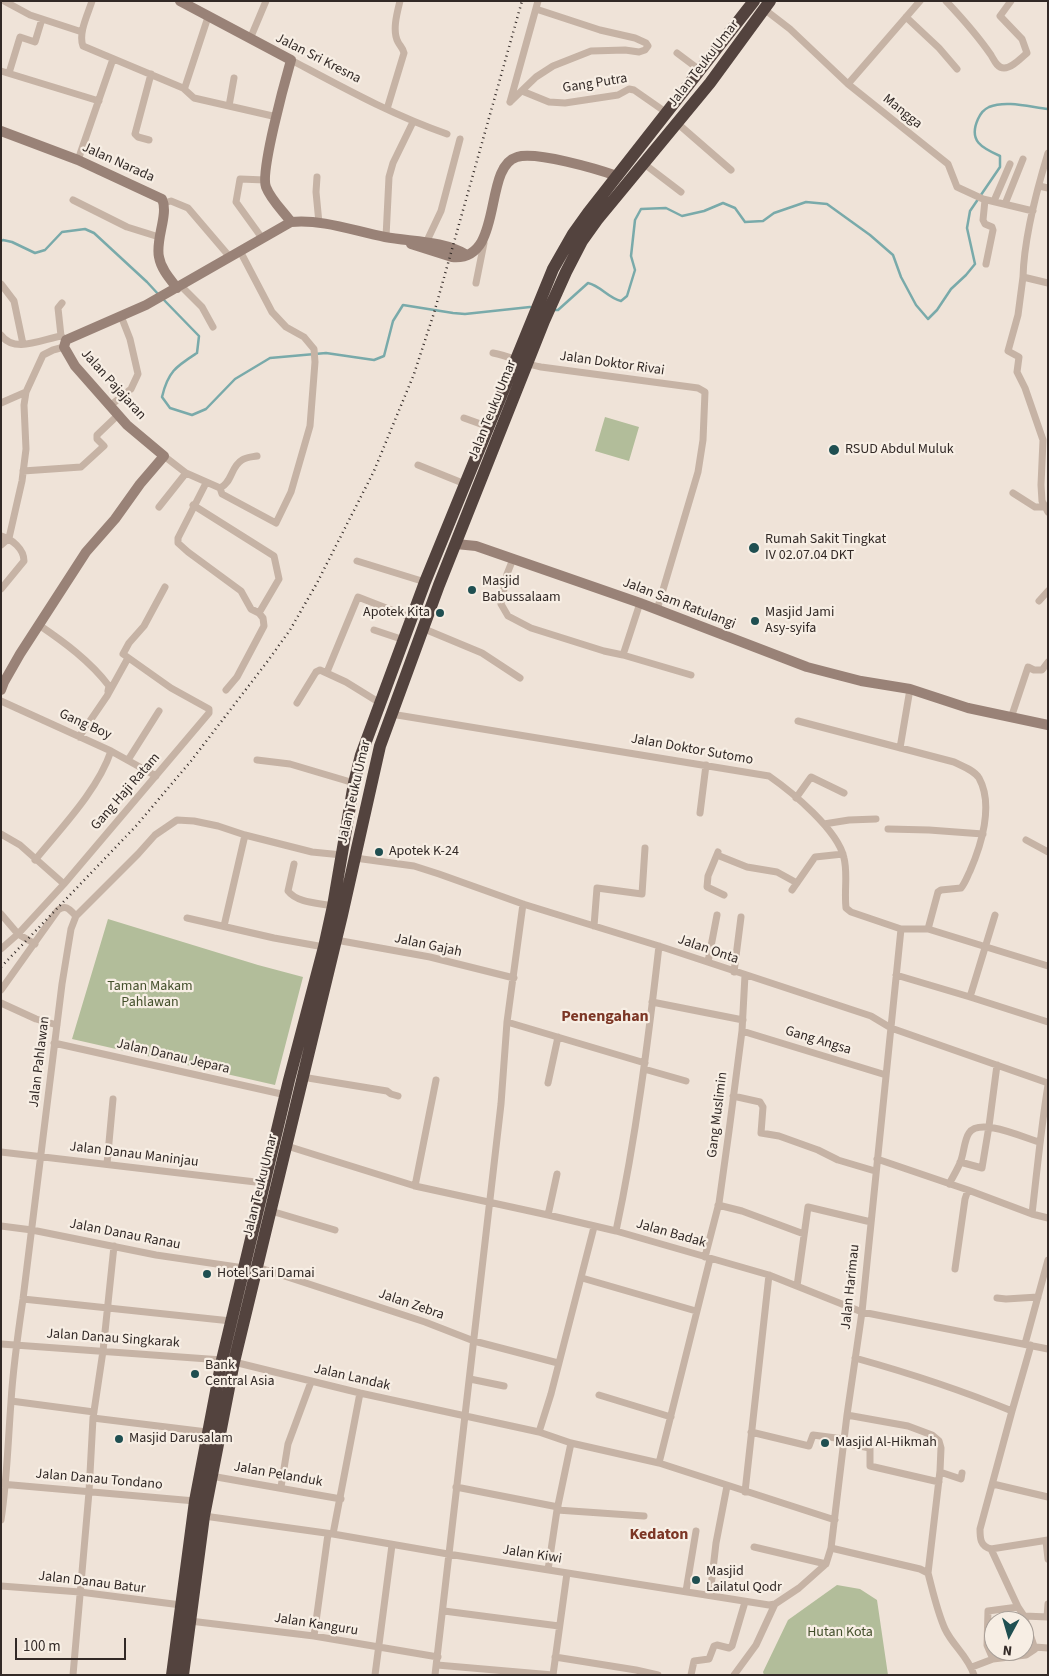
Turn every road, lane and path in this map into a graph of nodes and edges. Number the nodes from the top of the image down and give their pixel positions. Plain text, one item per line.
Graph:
1 (4, 1) edge
2 (92, 1) edge
3 (180, 1) edge
4 (266, 1) edge
5 (400, 1) edge
6 (920, 1) edge
7 (946, 1) edge
8 (1011, 1) edge
9 (192, 4) edge
10 (763, 4) edge
11 (537, 5) edge
12 (906, 16) junction
13 (208, 18) junction
14 (42, 19) junction
15 (82, 32) junction
16 (250, 39) junction
17 (677, 53) dead end
18 (113, 59) junction
19 (291, 60) junction
20 (957, 69) dead end
21 (701, 70) junction
22 (1, 71) edge
23 (9, 73) junction
24 (151, 74) junction
25 (234, 78) dead end
26 (848, 84) junction
27 (183, 88) junction
28 (522, 90) junction
29 (99, 101) junction
30 (229, 106) junction
31 (387, 109) junction
32 (667, 113) junction
33 (277, 118) junction
34 (413, 122) junction
35 (677, 123) junction
36 (1, 131) edge
37 (447, 134) dead end
38 (460, 139) dead end
39 (149, 140) dead end
40 (1048, 153) edge
41 (1023, 159) dead end
42 (78, 160) junction
43 (643, 163) junction
44 (1010, 164) dead end
45 (731, 170) dead end
46 (617, 176) junction
47 (317, 177) dead end
48 (265, 180) junction
49 (1039, 186) junction
50 (1048, 188) edge
51 (681, 192) dead end
52 (984, 199) junction
53 (73, 200) dead end
54 (994, 202) junction
55 (164, 203) junction
56 (1005, 204) junction
57 (1033, 211) junction
58 (291, 222) junction
59 (319, 223) junction
60 (159, 236) junction
61 (386, 237) junction
62 (262, 238) junction
63 (483, 239) junction
64 (425, 245) junction
65 (240, 251) junction
66 (229, 256) junction
67 (986, 264) dead end
68 (1023, 277) junction
69 (476, 283) dead end
70 (1048, 283) edge
71 (1, 284) edge
72 (179, 286) junction
73 (62, 303) dead end
74 (121, 316) junction
75 (214, 327) dead end
76 (1, 335) edge
77 (64, 341) junction
78 (23, 344) junction
79 (493, 353) dead end
80 (521, 362) junction
81 (26, 392) junction
82 (1, 403) edge
83 (110, 406) junction
84 (118, 415) junction
85 (464, 418) dead end
86 (489, 427) junction
87 (1045, 440) edge
88 (164, 456) junction
89 (257, 456) dead end
90 (418, 465) dead end
91 (23, 471) junction
92 (186, 473) junction
93 (467, 480) junction
94 (481, 480) junction
95 (206, 483) junction
96 (220, 488) junction
97 (1013, 494) dead end
98 (193, 504) junction
99 (159, 507) dead end
100 (1046, 509) edge
101 (453, 514) junction
102 (466, 519) junction
103 (1, 536) edge
104 (9, 538) junction
105 (458, 538) junction
106 (1, 545) edge
107 (513, 559) junction
108 (358, 561) dead end
109 (425, 582) junction
110 (165, 587) dead end
111 (1, 589) edge
112 (1048, 591) edge
113 (1039, 601) dead end
114 (640, 603) junction
115 (657, 610) junction
116 (259, 613) junction
117 (412, 618) junction
118 (39, 625) junction
119 (422, 628) junction
120 (374, 630) dead end
121 (404, 640) junction
122 (623, 655) junction
123 (128, 658) junction
124 (1048, 662) edge
125 (327, 672) junction
126 (691, 675) dead end
127 (520, 678) dead end
128 (910, 689) junction
129 (1, 690) edge
130 (226, 690) dead end
131 (108, 691) junction
132 (1, 701) edge
133 (380, 703) junction
134 (297, 704) dead end
135 (159, 711) dead end
136 (391, 714) junction
137 (1011, 718) junction
138 (798, 720) dead end
139 (1048, 725) edge
140 (78, 737) junction
141 (900, 748) junction
142 (111, 751) junction
143 (128, 760) junction
144 (257, 760) dead end
145 (706, 765) junction
146 (156, 776) junction
147 (354, 783) junction
148 (844, 792) dead end
149 (796, 798) junction
150 (700, 813) dead end
151 (876, 819) dead end
152 (824, 824) junction
153 (888, 829) dead end
154 (1, 834) edge
155 (983, 834) junction
156 (245, 835) junction
157 (1026, 840) dead end
158 (645, 848) dead end
159 (1048, 852) edge
160 (843, 854) junction
161 (342, 855) junction
162 (356, 858) junction
163 (36, 860) junction
164 (294, 864) dead end
165 (797, 883) junction
166 (64, 884) junction
167 (792, 890) dead end
168 (724, 895) dead end
169 (523, 904) junction
170 (333, 906) junction
171 (1, 914) edge
172 (717, 915) dead end
173 (995, 915) dead end
174 (76, 916) junction
175 (741, 917) dead end
176 (187, 918) dead end
177 (224, 926) junction
178 (594, 926) junction
179 (900, 928) junction
180 (928, 929) junction
181 (18, 934) junction
182 (336, 940) junction
183 (35, 944) junction
184 (659, 946) junction
185 (985, 946) junction
186 (324, 947) junction
187 (1, 949) edge
188 (708, 962) junction
189 (1048, 966) edge
190 (734, 972) junction
191 (745, 975) junction
192 (896, 975) junction
193 (322, 976) junction
194 (514, 978) junction
195 (1, 990) edge
196 (970, 997) junction
197 (652, 1002) junction
198 (1, 1003) edge
199 (743, 1020) junction
200 (507, 1022) junction
201 (1048, 1022) edge
202 (57, 1026) junction
203 (891, 1028) junction
204 (742, 1031) junction
205 (558, 1037) junction
206 (54, 1044) junction
207 (998, 1065) junction
208 (644, 1066) junction
209 (296, 1075) junction
210 (886, 1075) junction
211 (436, 1080) dead end
212 (686, 1081) dead end
213 (548, 1083) dead end
214 (1048, 1084) edge
215 (286, 1095) junction
216 (398, 1096) dead end
217 (733, 1096) junction
218 (113, 1099) dead end
219 (989, 1126) junction
220 (1039, 1142) junction
221 (287, 1146) junction
222 (1, 1152) edge
223 (41, 1156) junction
224 (877, 1159) junction
225 (960, 1162) junction
226 (107, 1164) junction
227 (876, 1171) junction
228 (557, 1174) dead end
229 (264, 1183) junction
230 (949, 1184) junction
231 (415, 1186) junction
232 (968, 1190) junction
233 (490, 1203) junction
234 (718, 1205) junction
235 (271, 1212) junction
236 (548, 1214) junction
237 (1032, 1214) junction
238 (1048, 1218) edge
239 (871, 1222) junction
240 (1, 1226) edge
241 (594, 1226) junction
242 (32, 1230) junction
243 (335, 1230) dead end
244 (616, 1231) junction
245 (804, 1234) junction
246 (114, 1246) junction
247 (708, 1258) junction
248 (1048, 1260) edge
249 (257, 1267) junction
250 (244, 1268) junction
251 (956, 1269) dead end
252 (769, 1275) junction
253 (582, 1278) junction
254 (797, 1286) junction
255 (1038, 1297) junction
256 (997, 1298) dead end
257 (24, 1299) junction
258 (108, 1308) junction
259 (696, 1310) junction
260 (862, 1312) junction
261 (231, 1321) junction
262 (474, 1341) junction
263 (1, 1344) edge
264 (16, 1344) junction
265 (1028, 1344) junction
266 (1048, 1349) edge
267 (103, 1351) junction
268 (855, 1358) junction
269 (228, 1361) junction
270 (558, 1364) junction
271 (470, 1380) junction
272 (311, 1382) junction
273 (504, 1386) dead end
274 (360, 1393) junction
275 (599, 1395) dead end
276 (11, 1401) junction
277 (1, 1410) edge
278 (10, 1411) junction
279 (1012, 1411) junction
280 (93, 1415) junction
281 (847, 1415) junction
282 (465, 1417) junction
283 (670, 1417) junction
284 (207, 1432) junction
285 (540, 1432) junction
286 (751, 1432) junction
287 (844, 1441) junction
288 (572, 1443) junction
289 (659, 1463) junction
290 (940, 1472) junction
291 (962, 1473) dead end
292 (211, 1476) junction
293 (939, 1482) junction
294 (4, 1484) edge
295 (993, 1484) junction
296 (727, 1486) junction
297 (281, 1487) junction
298 (456, 1487) junction
299 (89, 1492) junction
300 (745, 1492) junction
301 (1048, 1497) edge
302 (340, 1499) junction
303 (195, 1501) junction
304 (558, 1508) junction
305 (204, 1516) junction
306 (644, 1516) dead end
307 (1, 1520) edge
308 (835, 1520) junction
309 (696, 1532) dead end
310 (330, 1534) junction
311 (1047, 1540) edge
312 (392, 1545) junction
313 (754, 1547) dead end
314 (831, 1548) junction
315 (991, 1549) junction
316 (193, 1551) junction
317 (448, 1554) junction
318 (1048, 1559) edge
319 (826, 1564) junction
320 (191, 1570) junction
321 (548, 1570) junction
322 (567, 1573) junction
323 (928, 1573) junction
324 (1, 1586) edge
325 (686, 1591) junction
326 (80, 1592) junction
327 (710, 1596) junction
328 (745, 1602) junction
329 (775, 1604) junction
330 (1048, 1604) edge
331 (181, 1605) junction
332 (1018, 1607) junction
333 (444, 1611) junction
334 (988, 1611) edge
335 (1021, 1611) edge
336 (1034, 1616) edge
337 (1047, 1617) edge
338 (190, 1621) junction
339 (559, 1626) junction
340 (314, 1636) junction
341 (1035, 1647) joint
342 (379, 1648) junction
343 (1048, 1648) edge
344 (1034, 1651) edge
345 (555, 1657) junction
346 (437, 1661) junction
347 (990, 1661) edge
348 (971, 1672) edge
349 (73, 1675) edge
350 (172, 1675) edge
351 (183, 1675) edge
352 (375, 1675) edge
353 (436, 1675) edge
354 (553, 1675) edge
355 (658, 1675) edge
356 (690, 1675) edge
357 (734, 1675) edge

1 - 14 street
2 - 15 street
3 - 9 main road, Jalan Sri Kresna
4 - 16 street
5 - 31 street
6 - 12 street
7 - 8 street
9 - 13 main road, Jalan Sri Kresna
10 - 21 highway, Jalan Teuku Umar
10 - 26 street, Mangga
10 - 35 highway, Jalan Teuku Umar
11 - 28 street
11 - 28 street
12 - 20 street
12 - 26 street
13 - 16 main road, Jalan Sri Kresna
13 - 27 street
14 - 15 street
14 - 23 street
15 - 18 street
16 - 19 main road, Jalan Sri Kresna
17 - 21 street
18 - 24 street
18 - 29 street
19 - 31 street, Jalan Sri Kresna
19 - 33 main road
21 - 32 highway, Jalan Teuku Umar
22 - 23 street
23 - 29 street
24 - 27 street
24 - 39 street
25 - 30 street
26 - 52 street, Mangga
27 - 30 street
28 - 32 street, Gang Putra
29 - 42 street
30 - 33 street
31 - 34 street, Jalan Sri Kresna
32 - 46 highway, Jalan Teuku Umar
33 - 48 main road
34 - 37 street, Jalan Sri Kresna
34 - 61 street
35 - 43 highway, Jalan Teuku Umar
35 - 45 street
36 - 42 main road, Jalan Narada
38 - 64 street
40 - 49 street
41 - 56 street
42 - 55 main road, Jalan Narada
43 - 51 street
43 - 80 highway, Jalan Teuku Umar
44 - 54 street
46 - 63 main road
46 - 80 highway, Jalan Teuku Umar
47 - 59 street
48 - 58 main road
48 - 62 street
49 - 50 street
49 - 57 street
52 - 54 street, Mangga
52 - 67 street
53 - 60 street
54 - 56 street, Mangga
55 - 60 main road
55 - 66 street
56 - 57 street, Mangga
57 - 68 street
58 - 59 main road, Jalan Pajajaran
58 - 62 main road, Jalan Pajajaran
59 - 61 main road, Jalan Pajajaran
60 - 72 main road
61 - 64 main road, Jalan Pajajaran
62 - 65 main road, Jalan Pajajaran
63 - 64 main road, Jalan Pajajaran
63 - 69 street
65 - 66 main road, Jalan Pajajaran
65 - 96 street
66 - 72 main road, Jalan Pajajaran
68 - 70 street
68 - 87 street
71 - 78 street
72 - 74 main road, Jalan Pajajaran
72 - 75 street
73 - 77 street
74 - 77 main road, Jalan Pajajaran
74 - 83 street
76 - 78 street
77 - 78 street
77 - 81 street
77 - 83 main road, Jalan Pajajaran
79 - 80 street, Jalan Doktor Rivai
80 - 86 highway, Jalan Teuku Umar
80 - 94 highway, Jalan Teuku Umar
80 - 115 street, Jalan Doktor Rivai
81 - 82 street
81 - 91 street
83 - 84 main road, Jalan Pajajaran
84 - 88 main road, Jalan Pajajaran
84 - 91 street
85 - 86 street
86 - 93 highway, Jalan Teuku Umar
87 - 100 street
88 - 92 street
88 - 118 main road
89 - 96 street
90 - 93 street
91 - 104 street
92 - 95 street
92 - 99 street
93 - 94 highway
93 - 101 highway, Jalan Teuku Umar
94 - 102 highway, Jalan Teuku Umar
95 - 96 street
95 - 98 street
97 - 100 street
98 - 116 street
98 - 116 street
101 - 102 highway
101 - 109 highway, Jalan Teuku Umar
102 - 105 highway, Jalan Teuku Umar
103 - 104 street
104 - 106 street
104 - 111 street
105 - 107 main road, Jalan Sam Ratulangi
105 - 119 highway, Jalan Teuku Umar
107 - 114 main road, Jalan Sam Ratulangi
107 - 122 street
108 - 109 street
109 - 117 highway, Jalan Teuku Umar
110 - 123 street
112 - 113 street
114 - 115 main road, Jalan Sam Ratulangi
114 - 122 street
115 - 128 main road, Jalan Sam Ratulangi
116 - 130 street
117 - 121 highway, Jalan Teuku Umar
117 - 125 street
118 - 129 main road
118 - 131 street
119 - 127 street
119 - 136 highway, Jalan Teuku Umar
120 - 121 street
121 - 133 highway, Jalan Teuku Umar
122 - 126 street
123 - 131 street
123 - 146 street, Gang Haji Ratam
124 - 137 street
125 - 133 street
125 - 134 street
128 - 137 main road, Jalan Sam Ratulangi
128 - 141 street
131 - 140 street
132 - 140 street, Gang Boy
133 - 147 highway, Jalan Teuku Umar
135 - 143 street
136 - 145 street, Jalan Doktor Sutomo
136 - 162 highway, Jalan Teuku Umar
137 - 139 main road, Jalan Sam Ratulangi
138 - 141 street
140 - 142 street, Gang Boy
141 - 155 street
142 - 143 street, Gang Boy
142 - 163 street
143 - 146 street, Gang Boy
144 - 147 street
145 - 149 street, Jalan Doktor Sutomo
145 - 150 street
146 - 166 street, Gang Haji Ratam
147 - 161 highway, Jalan Teuku Umar
148 - 149 street
149 - 152 street, Jalan Doktor Sutomo
151 - 152 street
152 - 160 street, Jalan Doktor Sutomo
153 - 155 street
154 - 163 street
155 - 180 street
156 - 161 street, Jalan Pahlawan
156 - 174 street, Jalan Pahlawan
156 - 177 street
157 - 159 street
158 - 178 street
160 - 165 street
160 - 179 street, Jalan Doktor Sutomo
161 - 170 highway, Jalan Teuku Umar
162 - 169 street, Jalan Onta
162 - 182 highway, Jalan Teuku Umar
163 - 166 street
164 - 170 street
165 - 167 street
165 - 168 street
166 - 181 street, Gang Haji Ratam
169 - 178 street, Jalan Onta
169 - 194 street
170 - 186 highway, Jalan Teuku Umar
171 - 181 street
172 - 188 street
173 - 185 street
174 - 183 street
174 - 202 street, Jalan Pahlawan
175 - 190 street
176 - 177 street
177 - 186 street
178 - 184 street, Jalan Onta
179 - 180 street
179 - 192 street, Jalan Harimau
180 - 185 street
181 - 183 street
181 - 187 street, Gang Haji Ratam
182 - 193 highway, Jalan Teuku Umar
182 - 194 street, Jalan Gajah
183 - 195 street
184 - 188 street, Jalan Onta
184 - 197 street
185 - 189 street
185 - 196 street
186 - 193 highway, Jalan Teuku Umar
188 - 190 street, Jalan Onta
190 - 191 street, Jalan Onta
191 - 199 street, Gang Muslimin
191 - 203 street, Jalan Onta
192 - 196 street
192 - 203 street, Jalan Harimau
193 - 209 highway, Jalan Teuku Umar
194 - 200 street
196 - 201 street
197 - 199 street
197 - 208 street
198 - 202 street
199 - 204 street, Gang Muslimin
200 - 205 street
200 - 233 street
202 - 206 street, Jalan Pahlawan
203 - 207 street, Jalan Onta
203 - 210 street, Jalan Harimau
204 - 210 street, Gang Angsa
204 - 217 street, Gang Muslimin
205 - 208 street
205 - 213 street
206 - 215 street, Jalan Danau Jepara
206 - 223 street, Jalan Pahlawan
207 - 214 street, Jalan Onta
207 - 219 street
208 - 212 street
208 - 244 street
209 - 215 highway, Jalan Teuku Umar
209 - 216 street
209 - 221 highway, Jalan Teuku Umar
210 - 224 street, Jalan Harimau
211 - 231 street
214 - 220 street
215 - 229 highway, Jalan Teuku Umar
217 - 227 street
217 - 234 street, Gang Muslimin
218 - 226 street
219 - 220 street
219 - 225 street
219 - 225 street
220 - 237 street
221 - 231 street, Jalan Badak
221 - 235 highway, Jalan Teuku Umar
222 - 223 street, Jalan Danau Maninjau
223 - 226 street, Jalan Danau Maninjau
223 - 242 street, Jalan Pahlawan
224 - 227 street, Jalan Harimau
224 - 230 street
225 - 230 street
226 - 229 street, Jalan Danau Maninjau
227 - 239 street, Jalan Harimau
228 - 236 street
229 - 250 highway, Jalan Teuku Umar
230 - 232 street
231 - 233 street, Jalan Badak
232 - 237 street
232 - 251 street
233 - 236 street, Jalan Badak
233 - 262 street
234 - 245 street
234 - 247 street, Gang Muslimin
235 - 243 street
235 - 249 highway, Jalan Teuku Umar
236 - 241 street, Jalan Badak
237 - 238 street
239 - 245 street
239 - 260 street, Jalan Harimau
240 - 242 street, Jalan Danau Ranau
241 - 244 street, Jalan Badak
241 - 253 street
242 - 246 street, Jalan Danau Ranau
242 - 257 street, Jalan Pahlawan
244 - 247 street, Jalan Badak
245 - 254 street
246 - 250 street, Jalan Danau Ranau
246 - 258 street
247 - 252 street, Jalan Badak
247 - 259 street, Gang Muslimin
248 - 255 street
249 - 262 street, Jalan Zebra
249 - 269 highway, Jalan Teuku Umar
250 - 261 highway, Jalan Teuku Umar
252 - 254 street, Jalan Badak
252 - 286 street
253 - 259 street
253 - 270 street
254 - 260 street, Jalan Badak
255 - 256 street
255 - 265 street
257 - 258 street
257 - 264 street, Jalan Pahlawan
258 - 261 street
258 - 267 street
259 - 283 street, Gang Muslimin
260 - 265 street, Jalan Badak
260 - 268 street, Jalan Harimau
261 - 269 highway, Jalan Teuku Umar
262 - 270 street, Jalan Zebra
262 - 271 street
263 - 264 street, Jalan Danau Singkarak
264 - 267 street, Jalan Danau Singkarak
264 - 276 street, Jalan Pahlawan
265 - 266 street, Jalan Badak
265 - 279 street
267 - 269 street, Jalan Danau Singkarak
267 - 280 street
268 - 279 street
268 - 281 street, Jalan Harimau
269 - 272 street, Jalan Landak
269 - 284 highway, Jalan Teuku Umar
269 - 292 highway, Jalan Teuku Umar
270 - 285 street
271 - 273 street
271 - 282 street
272 - 274 street, Jalan Landak
272 - 297 street
274 - 282 street, Jalan Landak
274 - 302 street
275 - 283 street
276 - 278 street, Jalan Pahlawan
276 - 280 street
277 - 278 street
278 - 294 street, Jalan Pahlawan
279 - 295 street
280 - 284 street
280 - 299 street
281 - 287 street, Jalan Harimau
281 - 290 street
282 - 285 street, Jalan Landak
282 - 298 street
283 - 289 street, Gang Muslimin
284 - 303 highway, Jalan Teuku Umar
285 - 288 street, Jalan Landak
286 - 287 street
286 - 300 street
287 - 293 street
287 - 308 street, Jalan Harimau
288 - 289 street, Jalan Landak
288 - 304 street
289 - 296 street, Jalan Landak
290 - 291 street
290 - 293 street
292 - 297 street, Jalan Pelanduk
292 - 305 highway, Jalan Teuku Umar
293 - 323 street
294 - 299 street, Jalan Danau Tondano
294 - 307 street, Jalan Pahlawan
295 - 301 street
295 - 315 street
296 - 300 street, Jalan Landak
296 - 327 street
297 - 302 street, Jalan Pelanduk
298 - 304 street
298 - 317 street
299 - 303 street, Jalan Danau Tondano
299 - 326 street
300 - 308 street, Jalan Landak
302 - 310 street
303 - 316 highway, Jalan Teuku Umar
304 - 306 street
304 - 321 street
305 - 310 street, Jalan Kiwi
305 - 316 highway, Jalan Teuku Umar
308 - 314 street, Jalan Harimau
309 - 325 street
310 - 312 street, Jalan Kiwi
310 - 340 street
311 - 315 street
311 - 318 street
312 - 317 street, Jalan Kiwi
312 - 342 street
313 - 319 street
314 - 319 street
314 - 323 street
315 - 332 street
316 - 320 highway, Jalan Teuku Umar
317 - 321 street, Jalan Kiwi
317 - 333 street
319 - 329 street
320 - 331 highway, Jalan Teuku Umar
320 - 338 highway, Jalan Teuku Umar
321 - 322 street, Jalan Kiwi
322 - 325 street, Jalan Kiwi
322 - 339 street
323 - 348 street
324 - 326 street, Jalan Danau Batur
325 - 327 street, Jalan Kiwi
326 - 331 street, Jalan Danau Batur
326 - 349 street
327 - 328 street, Jalan Kiwi
328 - 329 street, Jalan Kiwi
328 - 356 street
329 - 357 street
330 - 337 street
331 - 350 highway, Jalan Teuku Umar
332 - 334 street
332 - 335 street
333 - 339 street
333 - 346 street
336 - 337 street
338 - 340 street, Jalan Kanguru
338 - 351 highway, Jalan Teuku Umar
339 - 345 street
340 - 342 street, Jalan Kanguru
341 - 343 street
341 - 344 street
342 - 346 street, Jalan Kanguru
342 - 352 street
345 - 354 street
345 - 355 street
346 - 353 street
346 - 354 street, Jalan Kanguru
347 - 348 street

